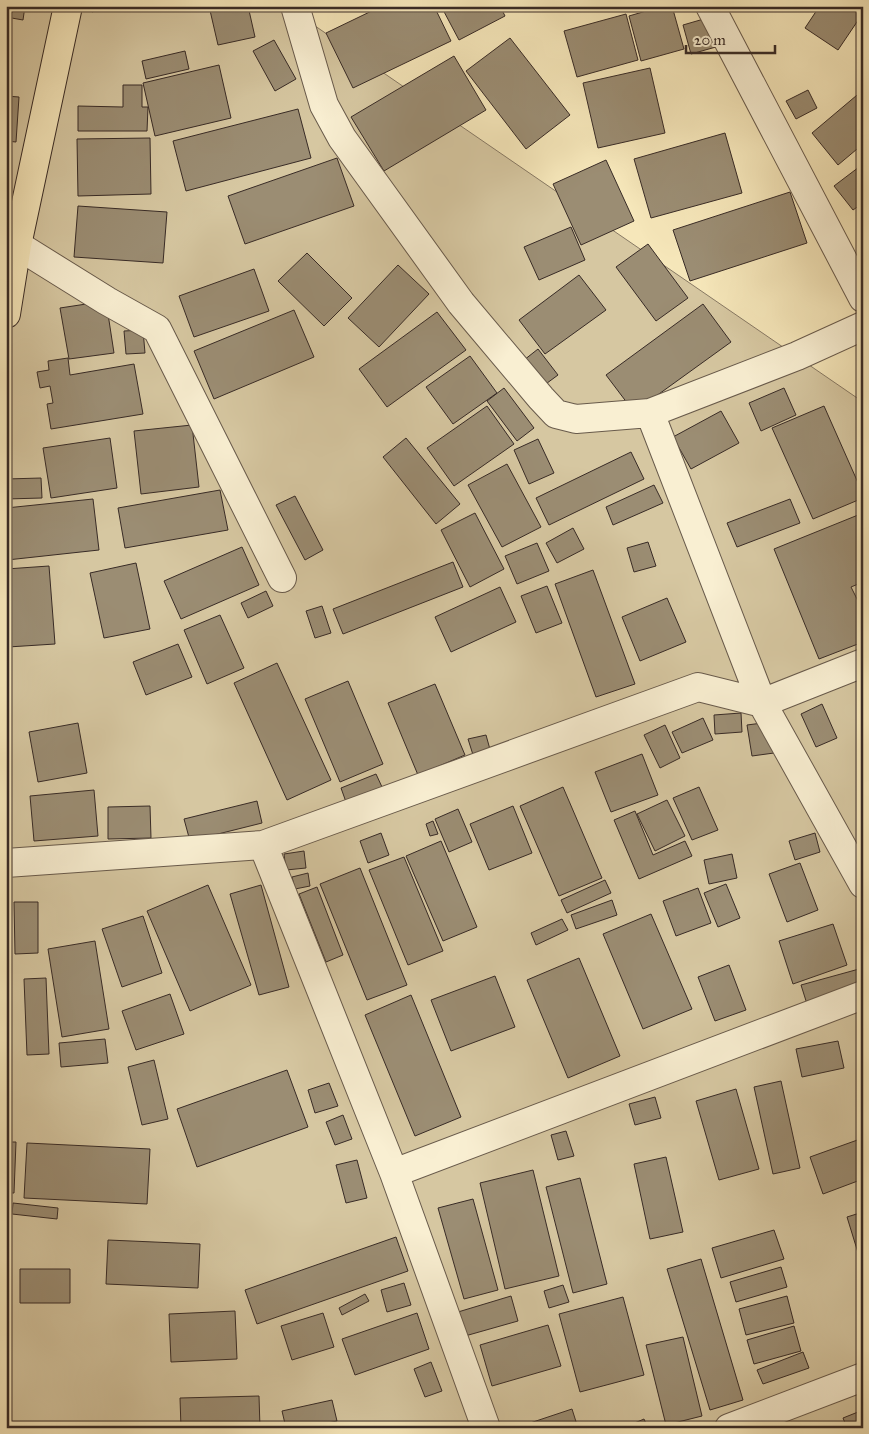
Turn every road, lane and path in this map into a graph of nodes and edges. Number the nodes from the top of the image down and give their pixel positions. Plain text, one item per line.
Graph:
1 (68, 6) edge
2 (295, 6) edge
3 (710, 6) edge
4 (17, 245) junction
5 (863, 298) edge
6 (6, 314) edge
7 (863, 326) edge
8 (650, 414) junction
9 (282, 578) dead end
10 (863, 664) edge
11 (762, 703) junction
12 (263, 845) junction
13 (6, 862) edge
14 (863, 884) edge
15 (863, 995) edge
16 (394, 1173) junction
17 (863, 1377) edge
18 (486, 1428) edge
19 (729, 1428) edge

1 - 4 main road
2 - 8 street
3 - 5 street
4 - 6 main road
4 - 9 street
7 - 8 street
8 - 11 street
10 - 11 street
11 - 12 street
11 - 14 street
12 - 13 street
12 - 16 street
15 - 16 street
16 - 18 street
17 - 19 street

